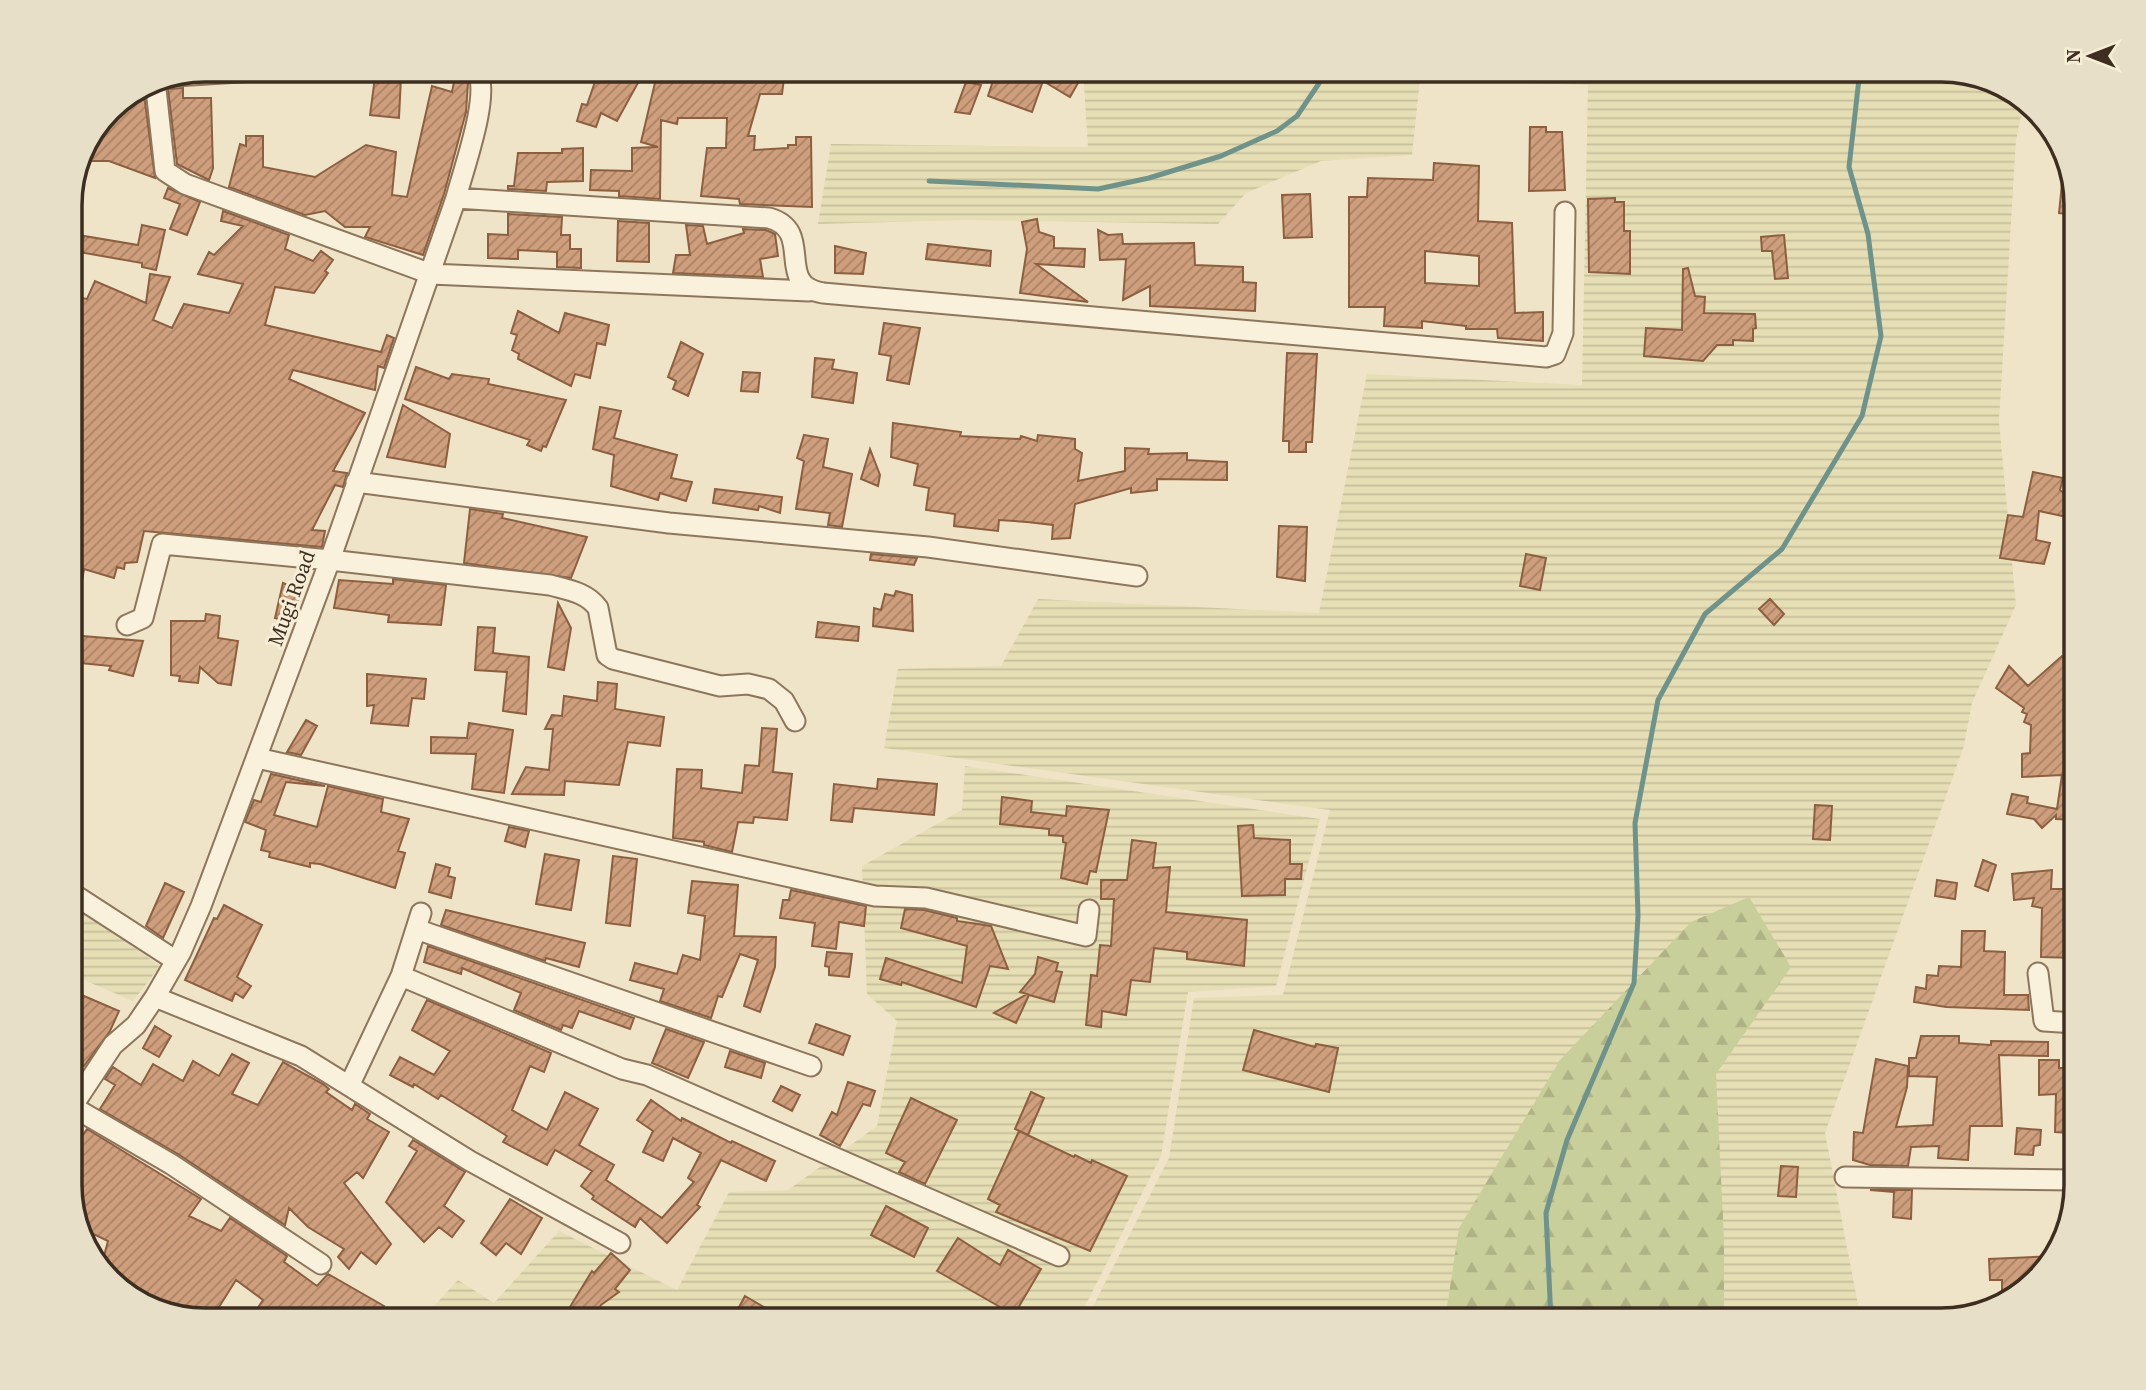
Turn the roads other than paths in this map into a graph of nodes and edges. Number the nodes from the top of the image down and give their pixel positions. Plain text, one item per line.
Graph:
1 (481, 82) edge
2 (156, 93) edge
3 (456, 198) junction
4 (1565, 212) dead end
5 (431, 274) junction
6 (809, 291) junction
7 (356, 482) junction
8 (330, 559) junction
9 (1137, 576) dead end
10 (127, 625) dead end
11 (794, 721) dead end
12 (257, 758) junction
13 (83, 900) edge
14 (1089, 910) dead end
15 (175, 960) junction
16 (2038, 973) dead end
17 (401, 976) junction
18 (155, 997) junction
19 (2064, 1022) edge
20 (811, 1066) dead end
21 (622, 1069) junction
22 (350, 1084) junction
23 (83, 1091) edge
24 (83, 1114) edge
25 (1845, 1177) dead end
26 (2064, 1180) edge
27 (906, 1205) dead end
28 (620, 1244) dead end
29 (1059, 1256) dead end
30 (321, 1264) dead end

1 - 3 street, Mugi Road
2 - 5 street
3 - 5 street, Mugi Road
3 - 6 street
4 - 6 street
5 - 6 street
5 - 7 street, Mugi Road
7 - 8 street, Mugi Road
7 - 9 street
8 - 10 street
8 - 11 street
8 - 12 street, Mugi Road
12 - 14 street
12 - 15 street, Mugi Road
13 - 15 street
15 - 18 street, Mugi Road
16 - 19 street
17 - 20 street
17 - 21 street
17 - 22 street
18 - 22 street
18 - 23 street, Mugi Road
21 - 27 street
21 - 29 street
22 - 28 street
24 - 30 street
25 - 26 street

